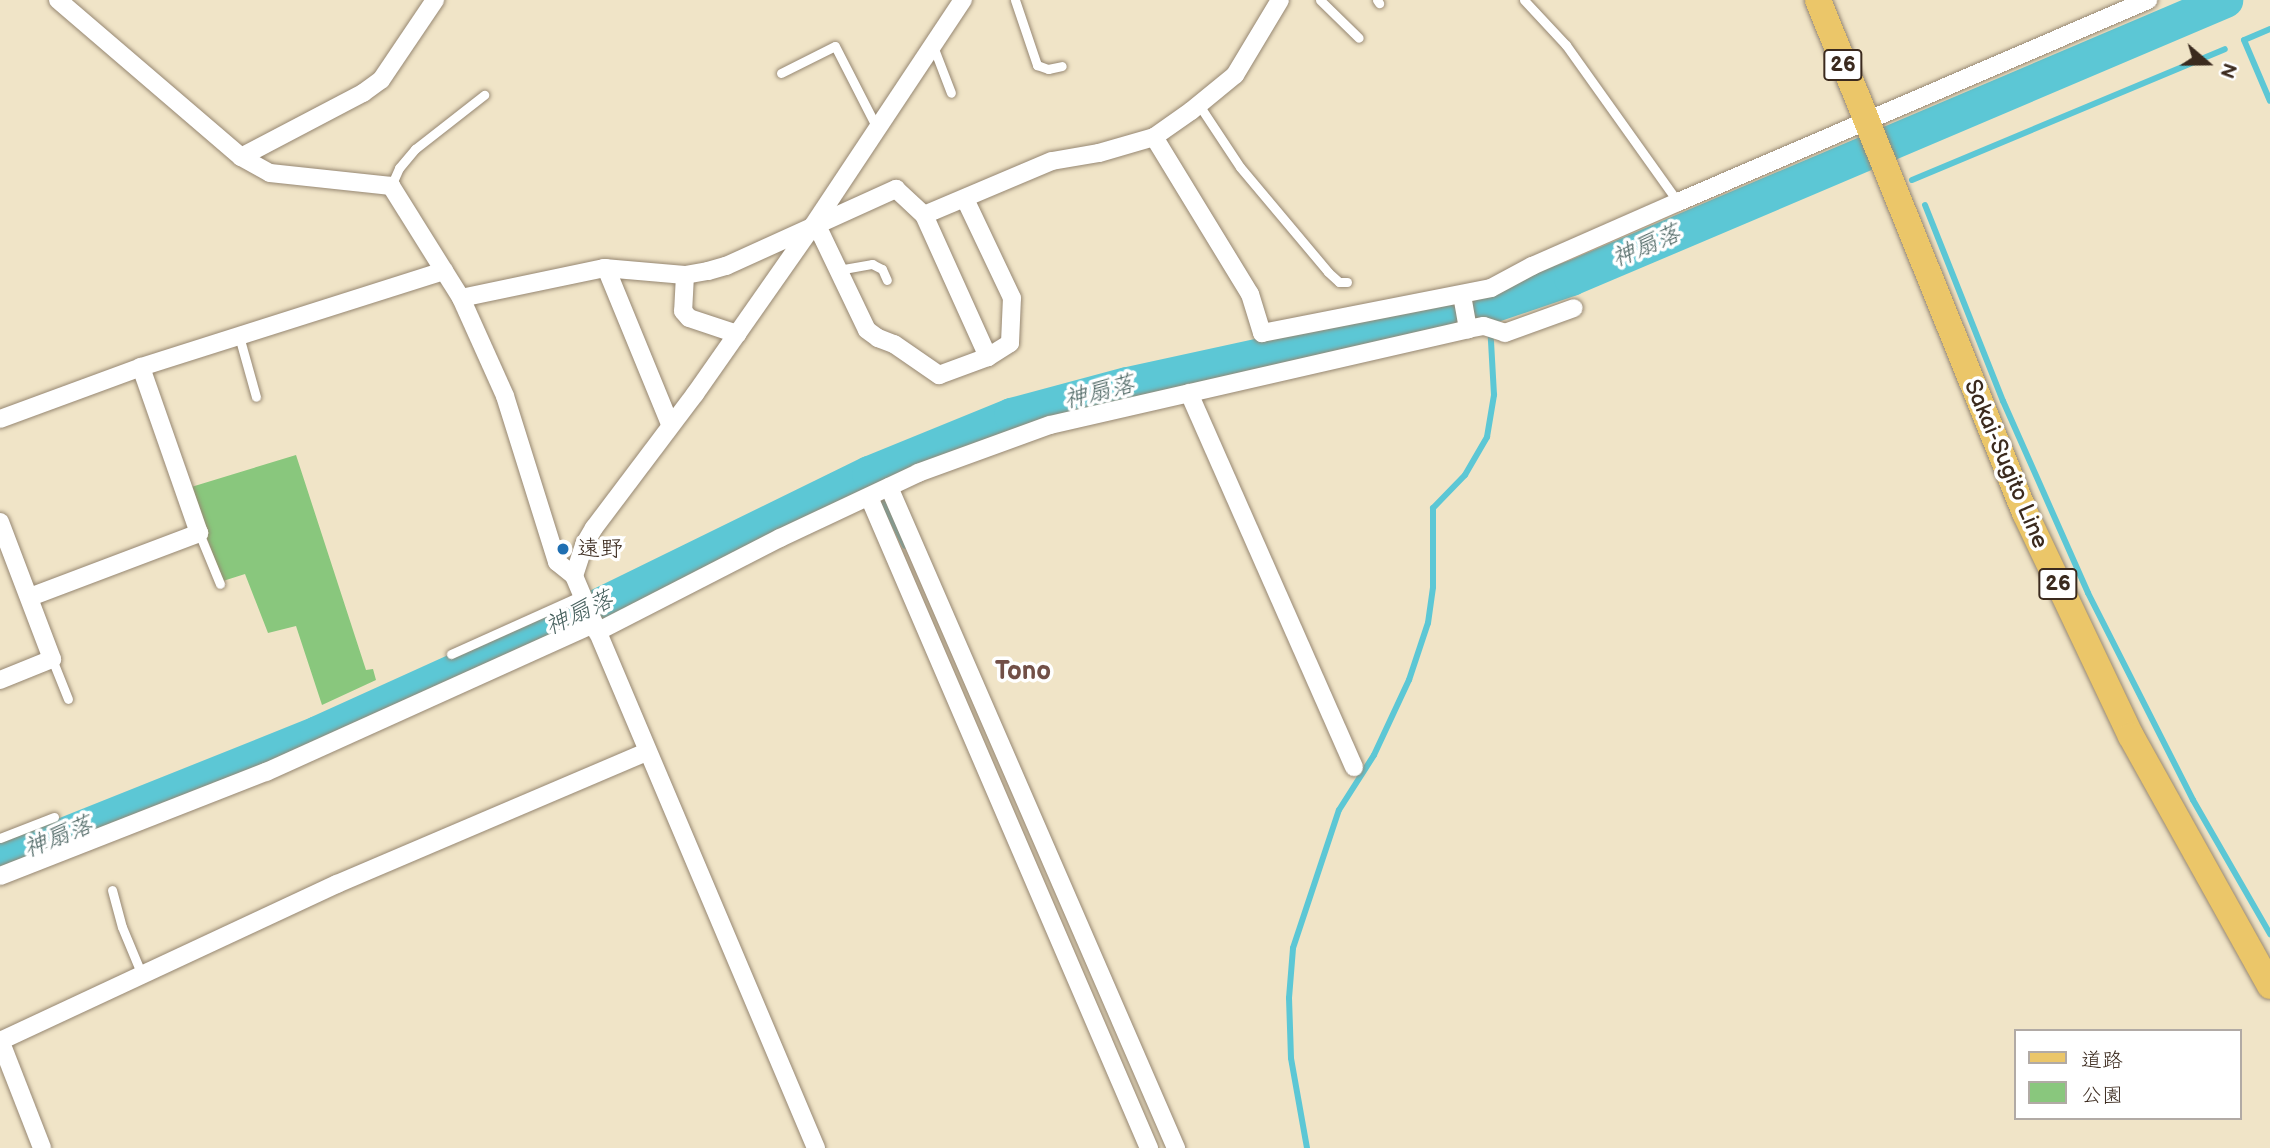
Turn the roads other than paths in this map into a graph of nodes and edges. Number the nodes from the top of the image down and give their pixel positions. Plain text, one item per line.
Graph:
1 (58, 0) edge
2 (435, 0) edge
3 (963, 0) edge
4 (1014, 0) edge
5 (1280, 0) edge
6 (1320, 0) edge
7 (1524, 0) edge
8 (1818, 0) edge
9 (2148, 0) edge
10 (1359, 38) dead end
11 (933, 44) junction
12 (1062, 66) dead end
13 (781, 73) dead end
14 (951, 93) dead end
15 (484, 95) dead end
16 (1199, 105) junction
17 (1867, 125) junction
18 (877, 129) junction
19 (1154, 137) junction
20 (241, 157) junction
21 (391, 186) junction
22 (965, 199) junction
23 (1678, 202) junction
24 (924, 215) junction
25 (812, 227) junction
26 (606, 268) junction
27 (838, 270) junction
28 (444, 271) junction
29 (685, 275) junction
30 (887, 280) dead end
31 (1347, 282) dead end
32 (1462, 295) junction
33 (461, 298) junction
34 (1574, 307) dead end
35 (1468, 330) junction
36 (737, 334) junction
37 (239, 335) junction
38 (988, 357) junction
39 (141, 367) junction
40 (1189, 393) junction
41 (256, 397) dead end
42 (0, 419) edge
43 (670, 424) junction
44 (889, 487) junction
45 (869, 496) junction
46 (0, 522) edge
47 (199, 533) junction
48 (574, 576) junction
49 (220, 584) dead end
50 (582, 595) junction
51 (30, 597) junction
52 (596, 628) junction
53 (451, 654) dead end
54 (52, 659) junction
55 (0, 680) edge
56 (68, 699) dead end
57 (646, 752) junction
58 (1354, 766) dead end
59 (54, 817) dead end
60 (0, 838) edge
61 (0, 876) edge
62 (112, 890) dead end
63 (142, 975) junction
64 (2270, 986) edge
65 (0, 1040) edge
66 (42, 1148) edge
67 (816, 1148) edge
68 (1149, 1148) edge
69 (1176, 1148) edge

1 - 20 street
2 - 20 street
3 - 11 street
4 - 12 lane
5 - 16 street
6 - 10 lane
7 - 23 lane
8 - 17 main road, Sakai-Sugito Line / 26
9 - 17 street
11 - 14 lane
11 - 18 street
13 - 18 lane
15 - 21 lane
16 - 19 street
16 - 31 lane
17 - 23 street
17 - 64 main road, Sakai-Sugito Line / 26
18 - 25 street
19 - 22 street
19 - 32 street
20 - 21 street
21 - 28 street
22 - 24 street
22 - 38 street
23 - 32 street
24 - 25 street
24 - 38 street
25 - 27 street
25 - 29 street
25 - 36 street
26 - 29 street
26 - 33 street
26 - 43 street
27 - 30 lane
27 - 38 street
28 - 33 street
28 - 37 street
29 - 36 street
32 - 35 street
33 - 48 street
34 - 35 street
35 - 40 street
36 - 43 street
37 - 39 street
37 - 41 lane
39 - 42 street
39 - 47 street
40 - 44 street
40 - 58 street
43 - 48 street
44 - 45 street
44 - 69 street
45 - 52 street
45 - 68 street
46 - 51 street
47 - 49 lane
47 - 51 street
48 - 50 street
50 - 52 street
50 - 53 lane
51 - 54 street
52 - 57 street
52 - 61 street
54 - 55 street
54 - 56 lane
57 - 63 street
57 - 67 street
59 - 60 lane
62 - 63 lane
63 - 65 street
65 - 66 street

